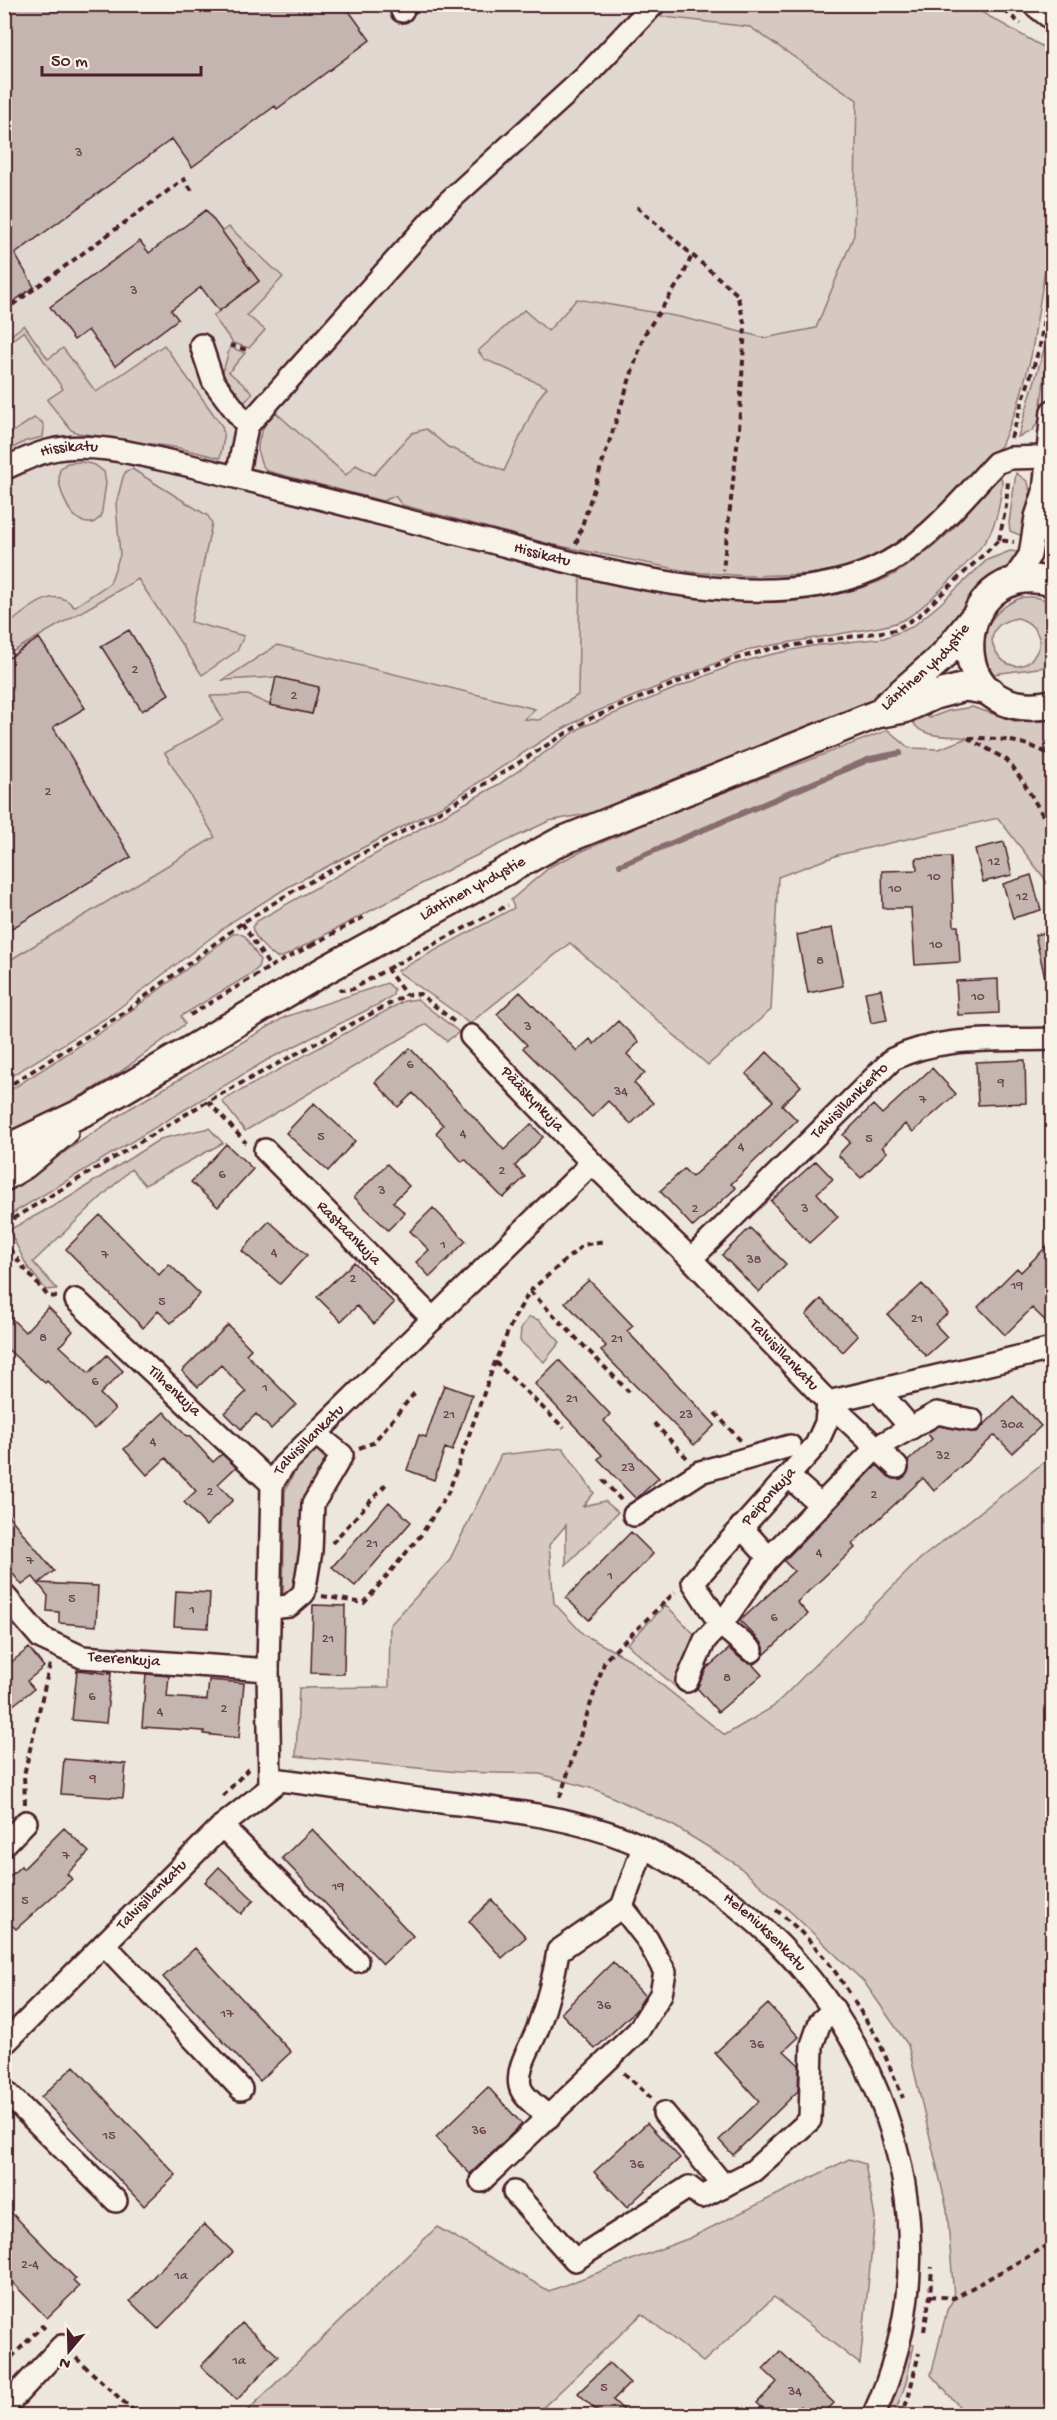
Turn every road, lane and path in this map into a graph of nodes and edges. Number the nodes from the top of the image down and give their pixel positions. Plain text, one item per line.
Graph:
1 (654, 4) edge
2 (1033, 4) edge
3 (1053, 19) edge
4 (193, 192) dead end
5 (637, 207) dead end
6 (692, 254) junction
7 (1053, 261) edge
8 (4, 311) edge
9 (201, 345) dead end
10 (230, 345) dead end
11 (247, 350) dead end
12 (1053, 411) edge
13 (247, 426) junction
14 (1010, 458) junction
15 (4, 469) edge
16 (1047, 475) edge
17 (237, 477) junction
18 (1053, 524) edge
19 (999, 540) junction
20 (1032, 544) junction
21 (569, 561) junction
22 (1012, 582) junction
23 (1053, 582) edge
24 (721, 588) junction
25 (973, 618) junction
26 (990, 691) junction
27 (1053, 704) edge
28 (877, 714) junction
29 (1047, 753) dead end
30 (1053, 831) edge
31 (508, 905) dead end
32 (364, 917) dead end
33 (312, 945) dead end
34 (270, 967) dead end
35 (387, 969) dead end
36 (190, 1016) dead end
37 (471, 1036) joint
38 (1053, 1039) edge
39 (4, 1089) edge
40 (208, 1101) junction
41 (92, 1108) junction
42 (4, 1150) edge
43 (265, 1150) joint
44 (592, 1163) junction
45 (4, 1177) edge
46 (4, 1224) edge
47 (4, 1241) edge
48 (604, 1241) dead end
49 (691, 1259) junction
50 (530, 1291) junction
51 (76, 1300) joint
52 (433, 1319) junction
53 (1053, 1348) edge
54 (495, 1362) junction
55 (927, 1379) junction
56 (417, 1390) dead end
57 (878, 1390) junction
58 (630, 1392) dead end
59 (828, 1402) junction
60 (715, 1413) dead end
61 (936, 1413) junction
62 (972, 1420) dead end
63 (654, 1423) dead end
64 (564, 1428) dead end
65 (911, 1428) junction
66 (316, 1434) junction
67 (790, 1446) dead end
68 (877, 1447) junction
69 (342, 1455) junction
70 (754, 1456) junction
71 (897, 1467) dead end
72 (700, 1472) junction
73 (788, 1476) junction
74 (603, 1480) dead end
75 (272, 1484) junction
76 (386, 1484) dead end
77 (821, 1505) junction
78 (633, 1515) joint
79 (741, 1527) junction
80 (769, 1558) junction
81 (308, 1570) junction
82 (693, 1582) junction
83 (304, 1593) junction
84 (4, 1595) edge
85 (271, 1608) junction
86 (720, 1624) junction
87 (54, 1646) junction
88 (752, 1651) dead end
89 (268, 1670) junction
90 (687, 1681) dead end
91 (270, 1786) junction
92 (549, 1796) dead end
93 (560, 1797) junction
94 (569, 1800) dead end
95 (26, 1822) joint
96 (222, 1826) junction
97 (4, 1845) edge
98 (643, 1847) junction
99 (622, 1906) junction
100 (774, 1908) dead end
101 (104, 1944) junction
102 (357, 1961) dead end
103 (834, 2009) junction
104 (4, 2044) edge
105 (624, 2073) dead end
106 (642, 2088) dead end
107 (241, 2089) dead end
108 (4, 2090) edge
109 (905, 2103) dead end
110 (664, 2113) dead end
111 (549, 2117) junction
112 (481, 2181) dead end
113 (724, 2186) junction
114 (514, 2192) dead end
115 (116, 2201) dead end
116 (1053, 2243) edge
117 (932, 2266) dead end
118 (930, 2296) junction
119 (922, 2340) dead end
120 (62, 2346) junction
121 (920, 2350) dead end
122 (4, 2365) edge
123 (4, 2408) edge
124 (139, 2415) edge
125 (873, 2415) edge
126 (901, 2415) edge

1 - 13 street
2 - 3 street
4 - 8 path
5 - 6 path
6 - 21 path
6 - 24 path
7 - 14 path
9 - 13 street
10 - 11 path
12 - 16 street
13 - 17 street
14 - 16 street
14 - 19 path
14 - 24 street, Hissikatu
15 - 17 street, Hissikatu
16 - 18 street
16 - 20 street
17 - 21 street, Hissikatu
19 - 20 path
19 - 39 path
20 - 22 street
21 - 24 street, Hissikatu
22 - 23 main road
22 - 25 main road, Läntinen yhdystie
25 - 26 main road
25 - 28 main road, Läntinen yhdystie
26 - 27 main road
26 - 28 main road, Läntinen yhdystie
28 - 41 main road, Läntinen yhdystie
29 - 30 path
31 - 35 path
32 - 33 path
34 - 36 path
37 - 40 path
37 - 44 street, Pääskynkuja
38 - 49 street, Talvisillankierto
40 - 43 path
40 - 46 path
41 - 42 main road, Läntinen yhdystie
41 - 45 main road, Läntinen yhdystie
43 - 52 street, Rastaankuja
44 - 49 street, Talvisillankatu
44 - 52 street, Talvisillankatu
47 - 51 path
48 - 50 path
49 - 59 street, Talvisillankatu
50 - 54 path
50 - 58 path
51 - 75 street, Tilhenkuja
52 - 66 street, Talvisillankatu
53 - 55 street
54 - 64 path
54 - 83 path
55 - 57 street
55 - 61 street
56 - 69 path
57 - 59 street
57 - 65 street
59 - 68 street, Talvisillankatu
59 - 73 street, Peiponkuja
60 - 70 path
61 - 62 street
61 - 65 street
63 - 72 path
65 - 68 street
66 - 69 street
66 - 75 street, Talvisillankatu
67 - 70 street
68 - 71 street, Talvisillankatu
68 - 77 street
69 - 81 street
70 - 72 street
72 - 78 street
73 - 77 street
73 - 79 street, Peiponkuja
74 - 78 path
75 - 85 street, Talvisillankatu
76 - 81 path
77 - 80 street
79 - 80 street
79 - 82 street, Peiponkuja
80 - 86 street
81 - 83 street
82 - 86 street
82 - 93 path
83 - 85 street
84 - 87 street, Teerenkuja
85 - 89 street, Talvisillankatu
86 - 88 street
86 - 90 street
87 - 89 street, Teerenkuja
87 - 95 path
89 - 91 street, Talvisillankatu
91 - 96 street, Talvisillankatu
91 - 98 street, Heleniuksenkatu
92 - 93 path
93 - 94 path
95 - 97 street
96 - 101 street, Talvisillankatu
96 - 102 street
98 - 99 street
98 - 103 street, Heleniuksenkatu
99 - 111 street
99 - 111 street
100 - 109 path
101 - 104 street, Talvisillankatu
101 - 107 street
103 - 113 street
103 - 125 street, Heleniuksenkatu
105 - 106 path
108 - 115 street
110 - 113 street
111 - 112 street
113 - 114 street
116 - 118 path
117 - 118 path
118 - 119 path
120 - 122 path
120 - 123 street
120 - 124 path
121 - 126 path

